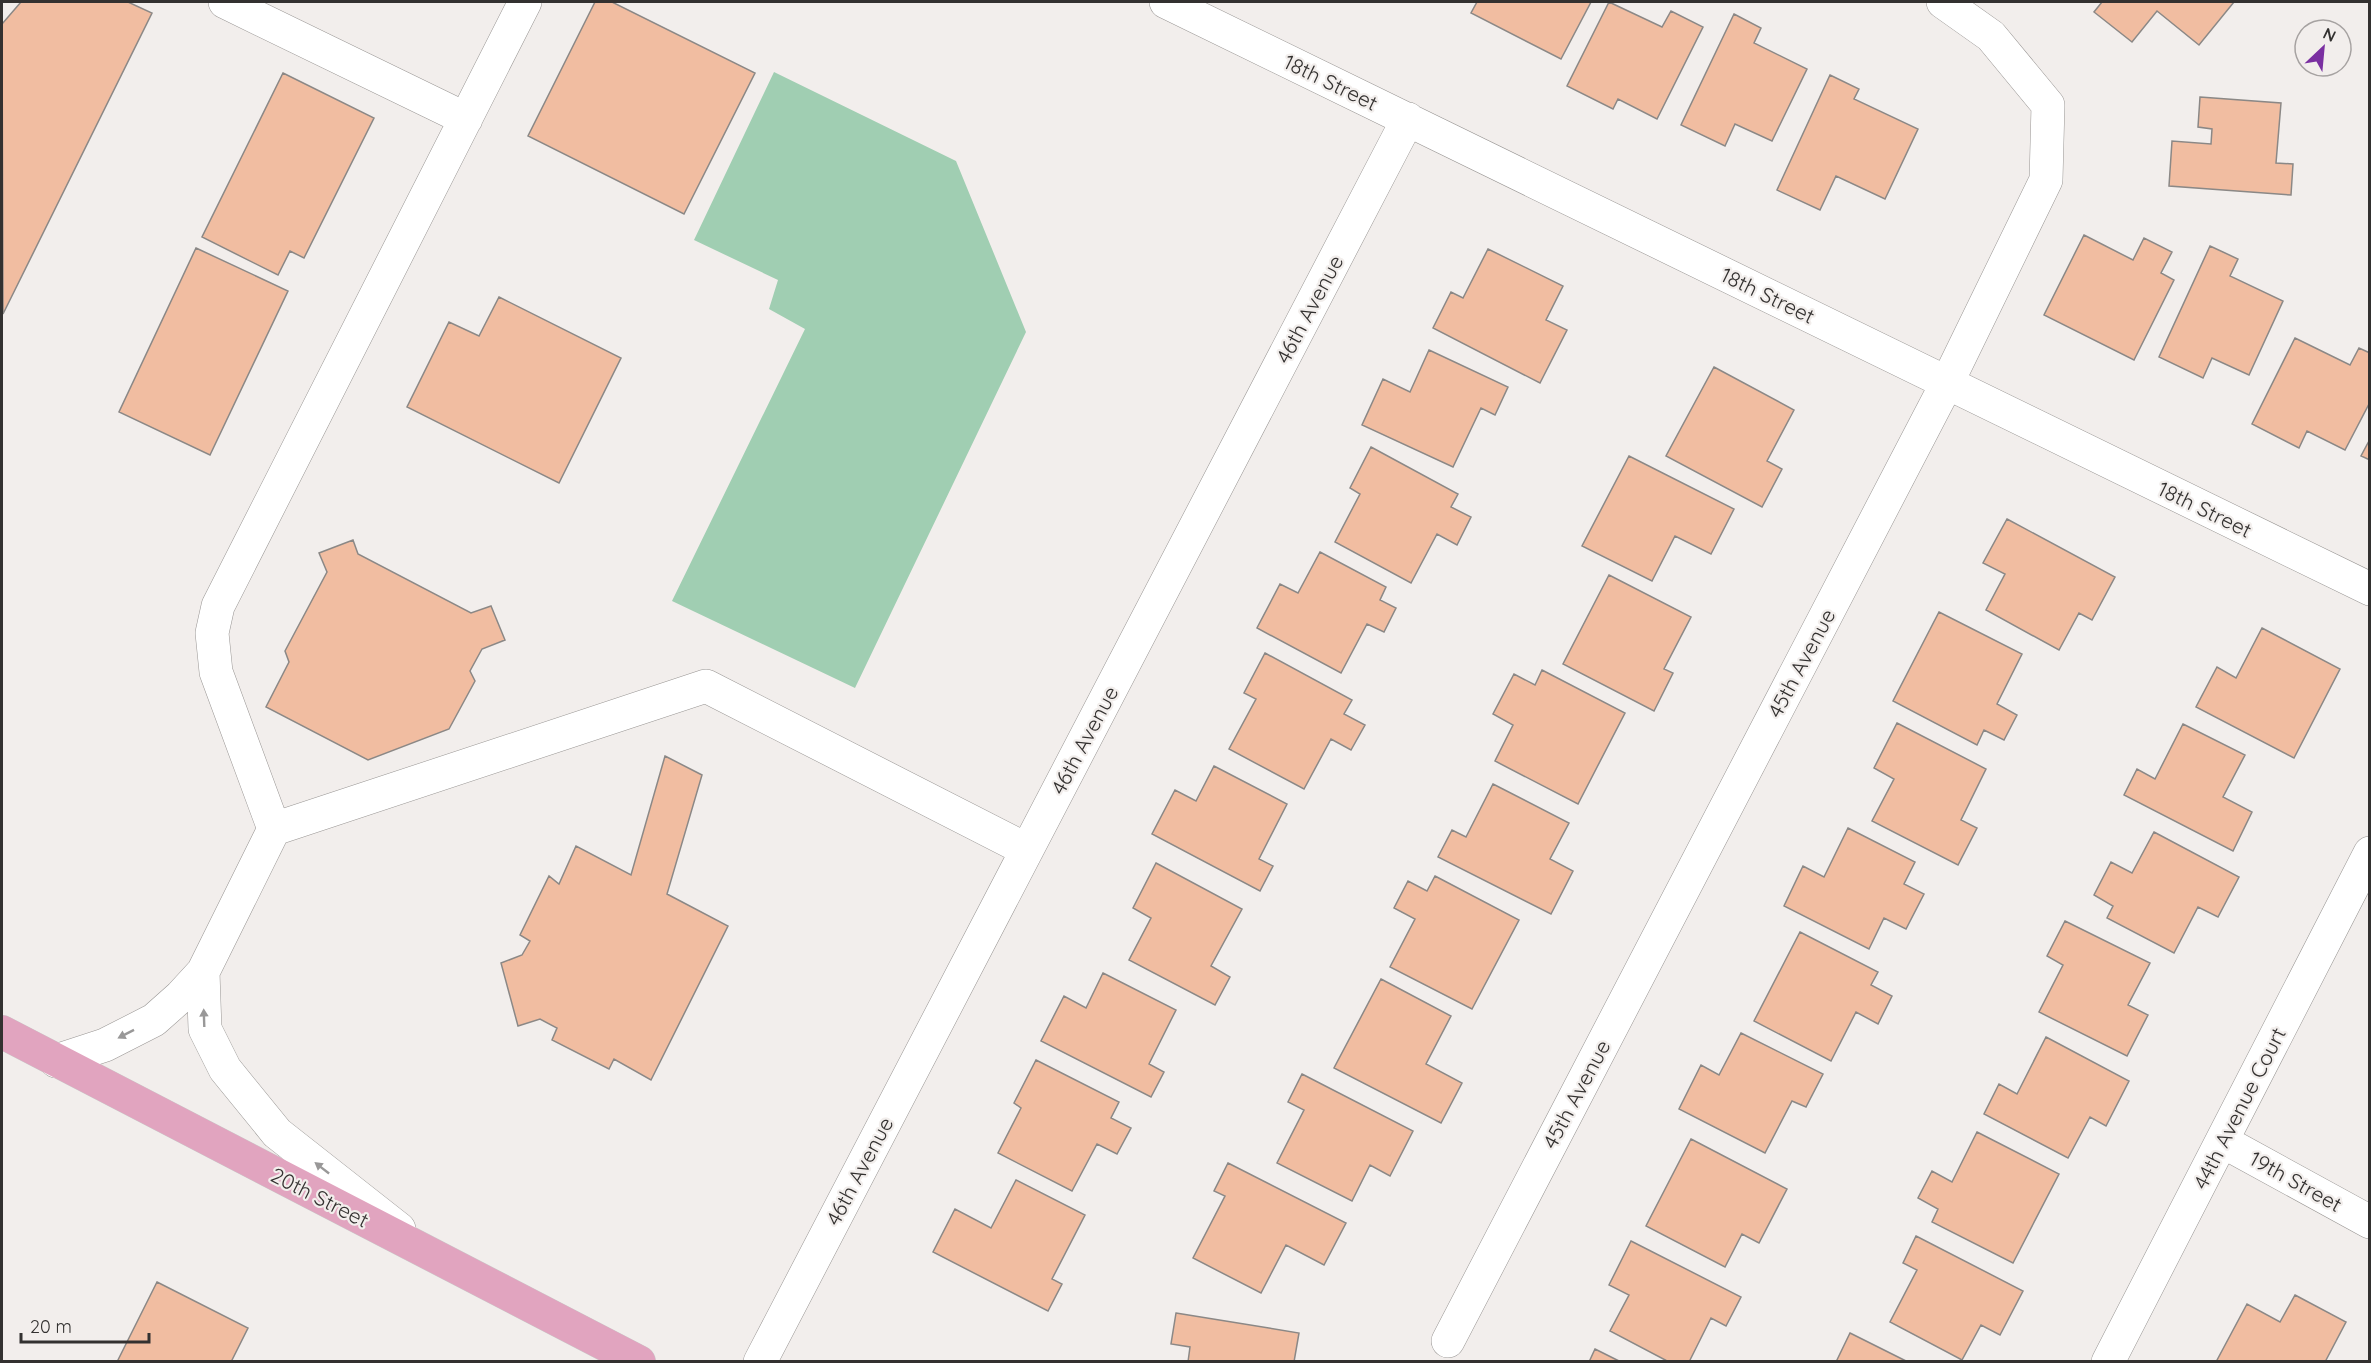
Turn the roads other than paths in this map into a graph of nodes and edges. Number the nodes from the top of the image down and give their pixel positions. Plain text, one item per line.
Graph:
1 (225, 2) edge
2 (525, 2) edge
3 (1166, 2) edge
4 (1943, 2) edge
5 (466, 119) junction
6 (1408, 119) junction
7 (1947, 383) junction
8 (2370, 589) edge
9 (274, 830) junction
10 (1027, 850) junction
11 (2370, 853) edge
12 (203, 972) junction
13 (2, 1032) edge
14 (56, 1061) junction
15 (2222, 1141) junction
16 (2370, 1222) edge
17 (434, 1256) junction
18 (1448, 1341) dead end
19 (639, 1362) edge
20 (760, 1362) edge
21 (2108, 1362) edge

1 - 5 street
2 - 5 street
3 - 6 street, 18th Street
4 - 7 street, 45th Avenue
5 - 9 street
6 - 7 street, 18th Street
6 - 10 street, 46th Avenue
7 - 8 street, 18th Street
7 - 18 street, 45th Avenue
9 - 10 street
9 - 12 street
10 - 20 street, 46th Avenue
11 - 15 street, 44th Avenue Court
12 -> 14 street
17 -> 12 street
13 - 14 main road, 20th Street
14 - 17 main road, 20th Street
15 - 16 street, 19th Street
15 - 21 street, 44th Avenue Court
17 - 19 main road, 20th Street

